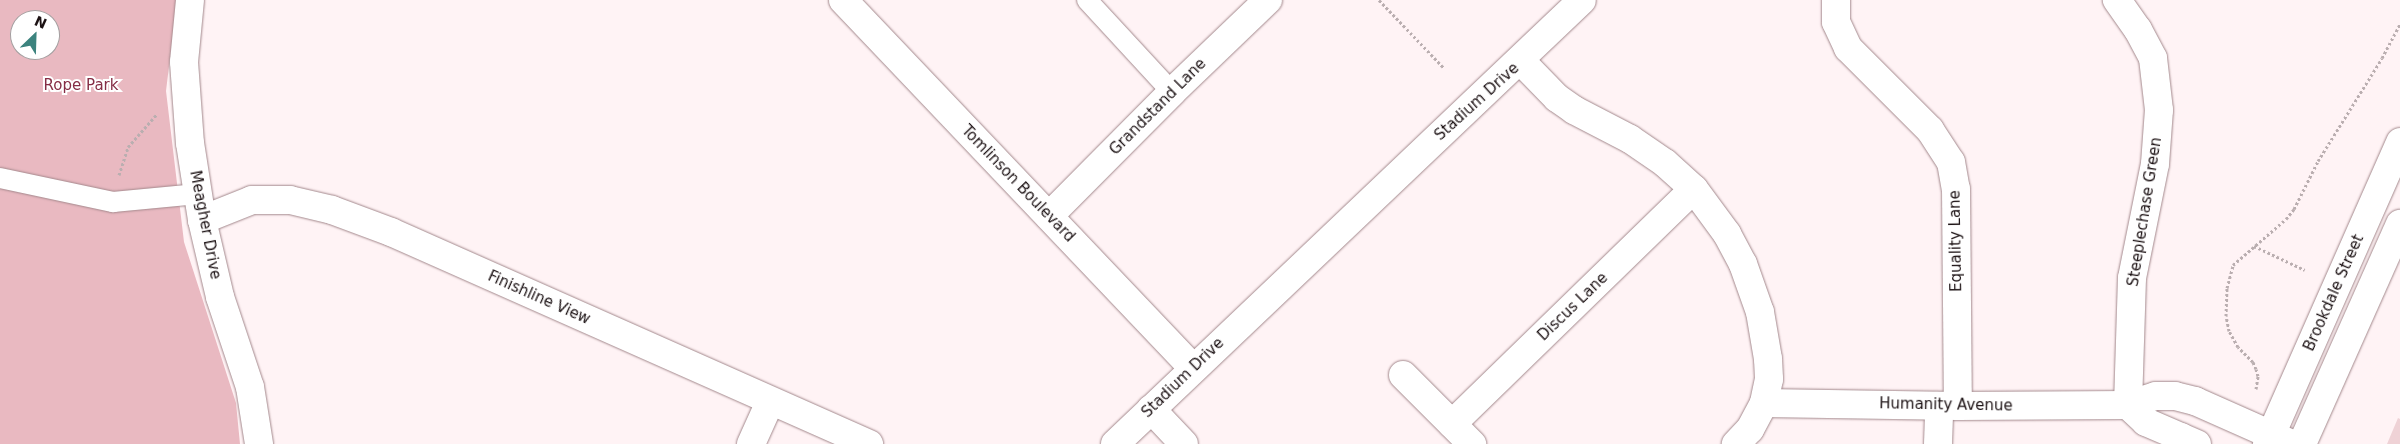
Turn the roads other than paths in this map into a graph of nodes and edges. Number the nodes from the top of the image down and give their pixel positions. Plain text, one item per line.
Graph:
1 (190, 0) edge
2 (843, 0) edge
3 (1086, 0) edge
4 (1268, 0) edge
5 (1582, 0) edge
6 (1836, 0) edge
7 (2117, 0) edge
8 (1520, 60) junction
9 (1172, 92) junction
10 (2400, 142) edge
11 (0, 178) edge
12 (1694, 189) junction
13 (200, 207) junction
14 (1049, 216) junction
15 (2400, 224) edge
16 (1193, 368) junction
17 (1403, 375) dead end
18 (770, 402) junction
19 (1764, 403) junction
20 (2128, 405) junction
21 (1948, 406) junction
22 (1151, 409) junction
23 (1452, 424) junction
24 (2277, 441) edge
25 (2187, 442) edge
26 (259, 444) edge
27 (751, 444) edge
28 (868, 444) edge
29 (1115, 444) edge
30 (1184, 444) edge
31 (1472, 444) edge
32 (1736, 444) edge
33 (1938, 444) edge
34 (2302, 444) edge

1 - 13 street, Meagher Drive
2 - 14 street, Tomlinson Boulevard
3 - 9 lane
4 - 9 street, Grandstand Lane
5 - 8 street
6 - 21 street, Equality Lane
7 - 20 street, Steeplechase Green
8 - 12 street, Stadium Drive
8 - 16 street, Stadium Drive
9 - 14 street, Grandstand Lane
10 - 24 street, Brookdale Street
11 - 13 lane
12 - 19 street, Stadium Drive
12 - 23 street, Discus Lane
13 - 18 street, Finishline View
13 - 26 street, Meagher Drive
14 - 16 street, Tomlinson Boulevard
15 - 34 street
16 - 22 street, Stadium Drive
17 - 23 street
18 - 27 street
18 - 28 street, Finishline View
19 - 21 street, Humanity Avenue
19 - 32 street, Stadium Drive
20 - 21 street, Humanity Avenue
20 - 24 street, Humanity Avenue
20 - 25 street
21 - 33 street, Equality Lane
22 - 29 street, Stadium Drive
22 - 30 street
23 - 31 street

